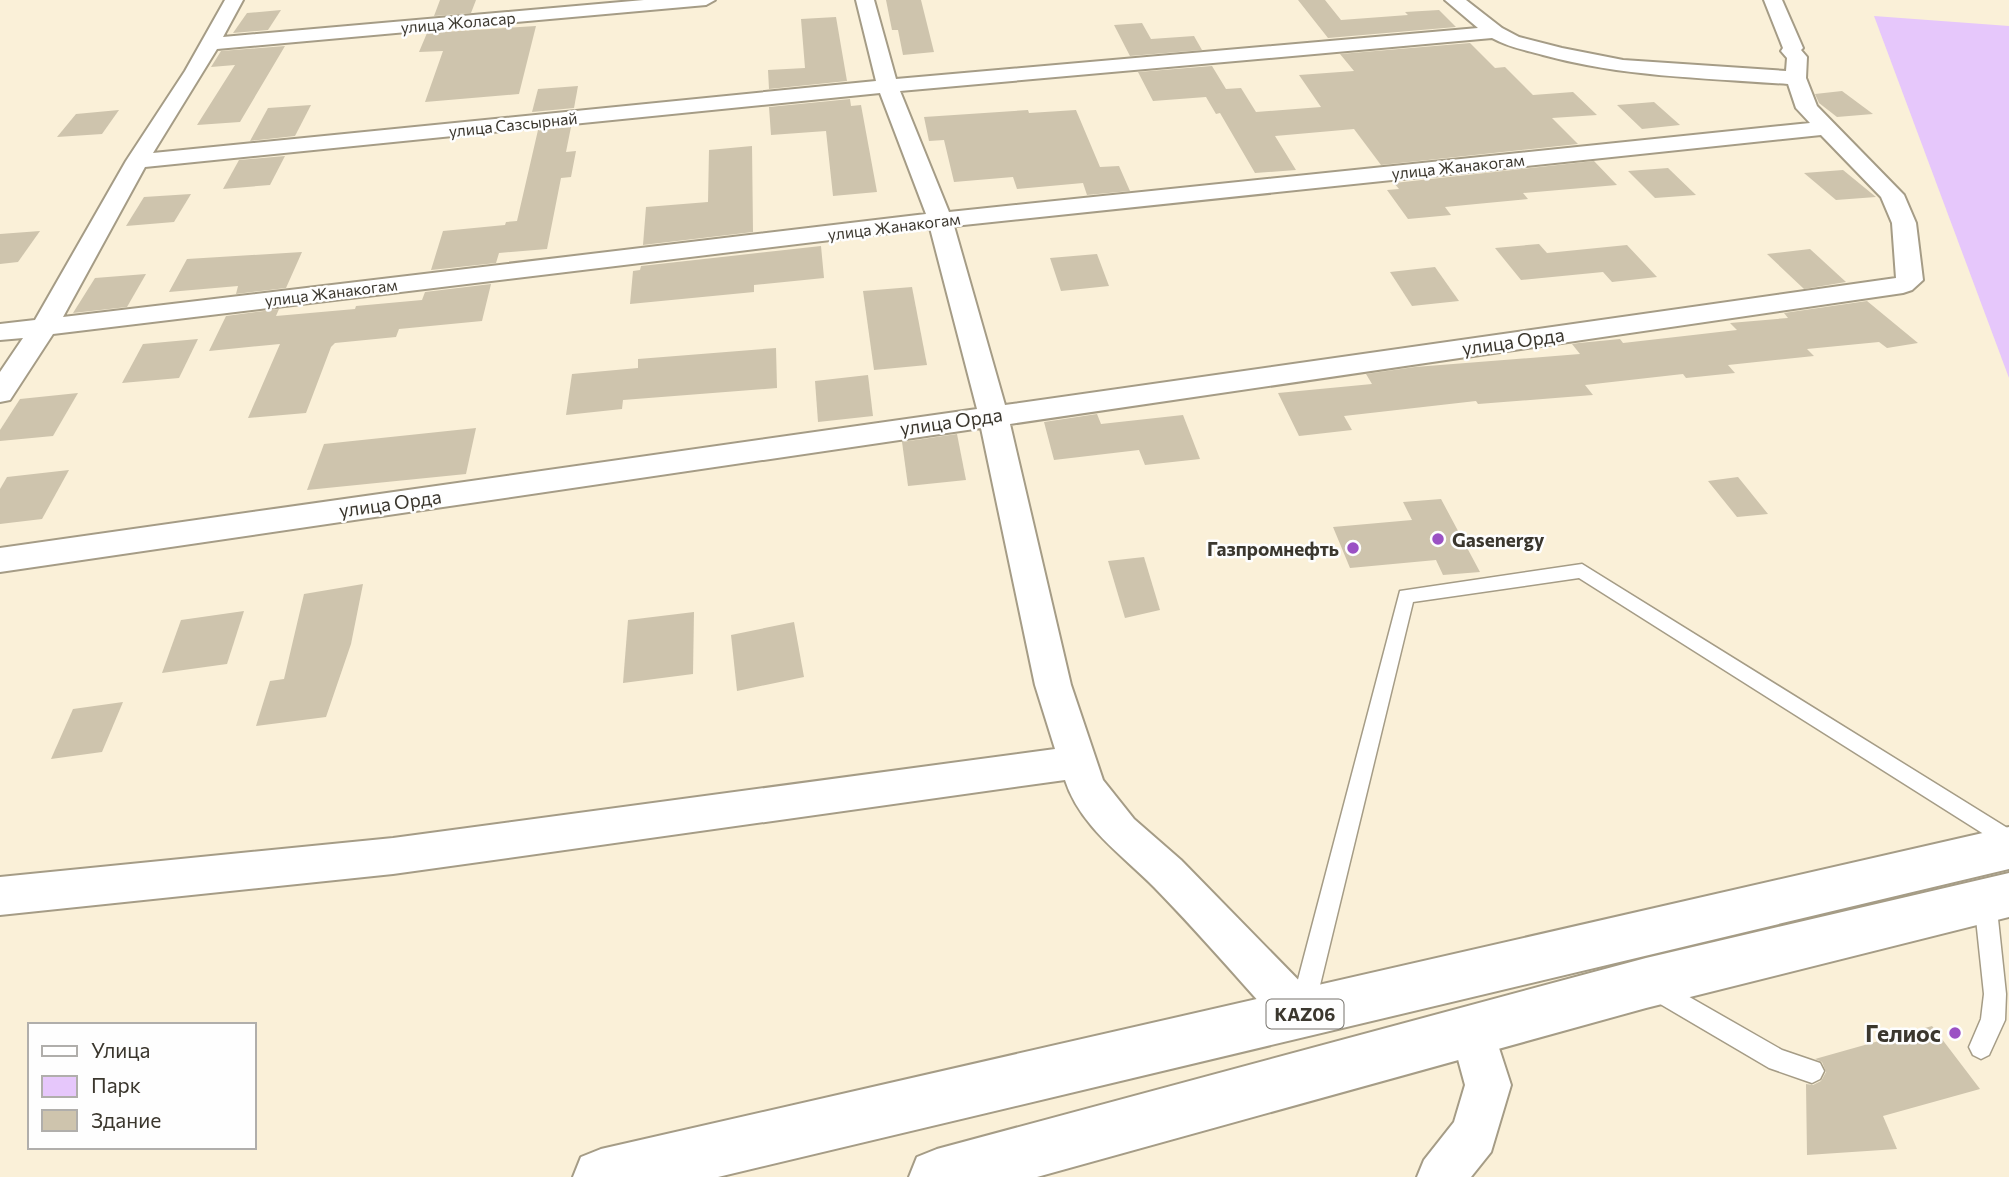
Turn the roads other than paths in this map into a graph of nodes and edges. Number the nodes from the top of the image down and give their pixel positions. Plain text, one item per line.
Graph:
1 (234, 0) edge
2 (706, 0) edge
3 (865, 0) edge
4 (1454, 0) edge
5 (1773, 0) edge
6 (1494, 32) junction
7 (210, 44) junction
8 (1796, 78) junction
9 (888, 86) junction
10 (1825, 128) junction
11 (137, 161) junction
12 (940, 220) junction
13 (1903, 285) joint
14 (44, 327) junction
15 (0, 332) edge
16 (0, 393) edge
17 (993, 415) junction
18 (0, 560) edge
19 (1078, 762) junction
20 (2009, 840) edge
21 (2009, 848) edge
22 (0, 896) edge
23 (1997, 898) edge
24 (1646, 982) junction
25 (1301, 1015) junction
26 (1472, 1030) junction
27 (1981, 1047) dead end
28 (1322, 1070) junction
29 (1812, 1071) dead end
30 (601, 1177) edge
31 (937, 1177) edge
32 (1441, 1177) edge

1 - 7 street
2 - 7 street, улица Жоласар
3 - 9 street
4 - 6 street
5 - 8 street
6 - 8 street
6 - 9 street, улица Сазсырнай
7 - 11 street
8 - 10 street
9 - 11 street, улица Сазсырнай
9 - 12 street
10 - 12 street, улица Жанакогам
10 - 13 street
11 - 14 street
12 - 14 street, улица Жанакогам
12 - 17 street
13 - 17 street, улица Орда
14 - 15 street, улица Жанакогам
14 - 16 street
17 - 18 street, улица Орда
17 - 19 street
19 - 22 street
19 - 25 street
20 - 25 lane
21 - 25 highway, KАZ06
23 - 24 highway
23 - 27 lane
24 - 26 highway
24 - 29 lane
25 - 28 highway
25 - 30 highway, KАZ06
26 - 28 highway
26 - 32 street
28 - 31 highway

